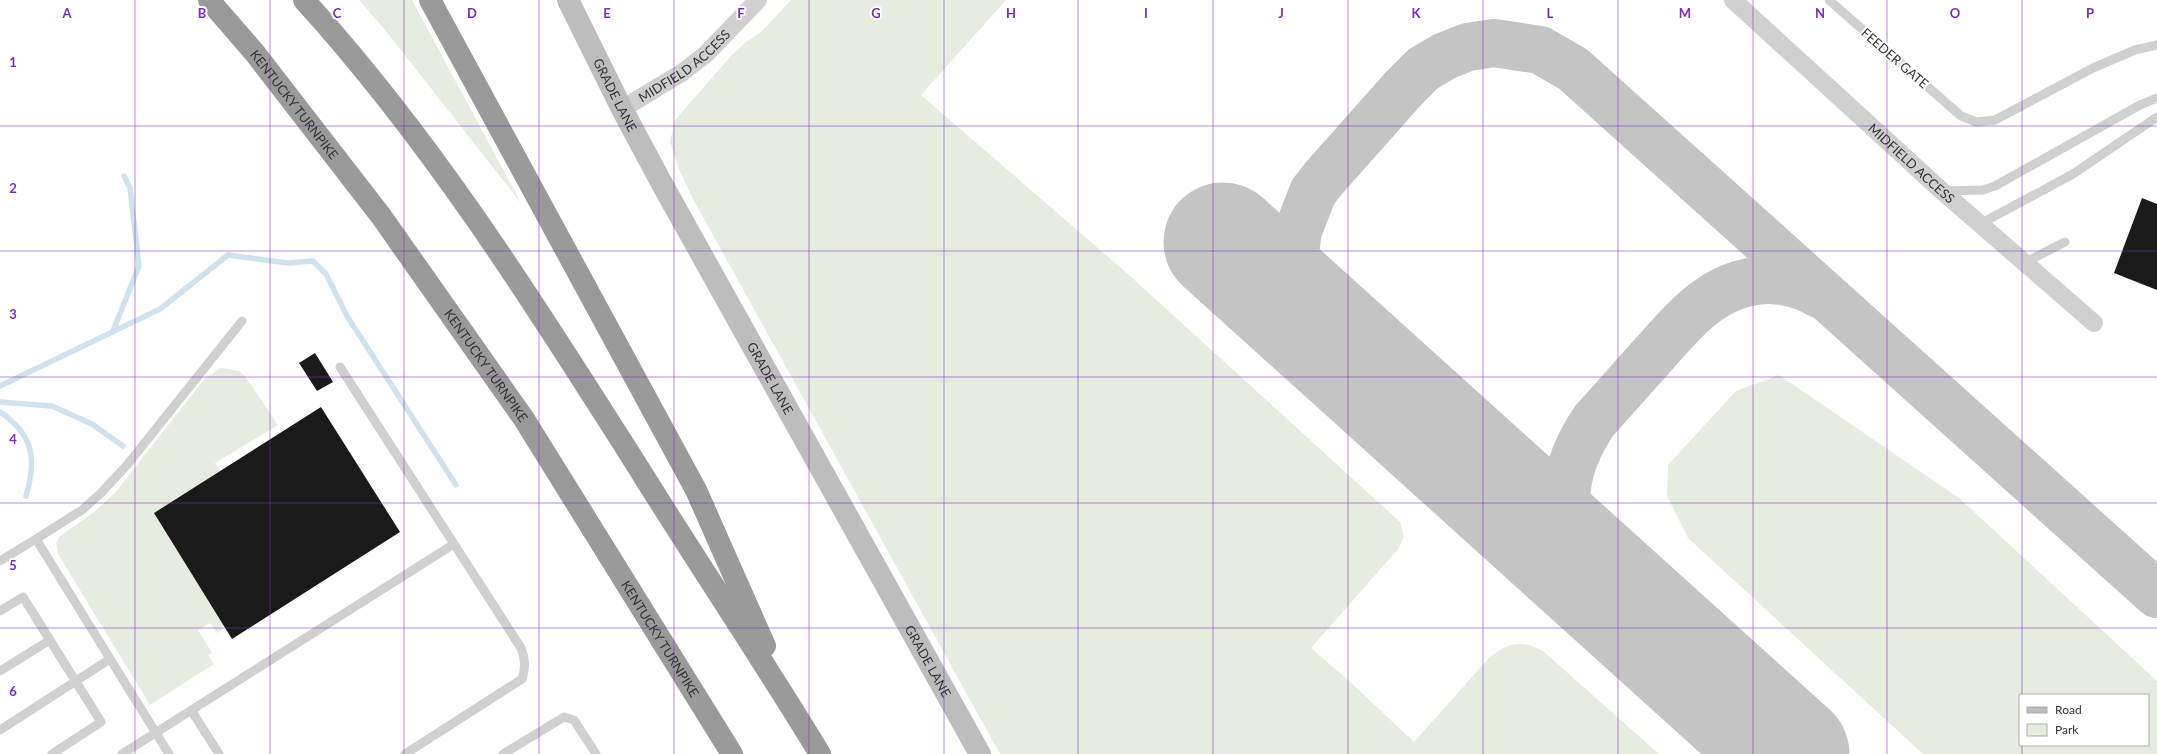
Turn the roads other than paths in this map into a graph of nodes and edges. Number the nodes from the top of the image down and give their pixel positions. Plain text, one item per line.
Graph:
1 (209, 0) edge
2 (304, 0) edge
3 (430, 0) edge
4 (568, 0) edge
5 (758, 0) edge
6 (1733, 0) edge
7 (1829, 0) edge
8 (2157, 45) edge
9 (2157, 98) edge
10 (622, 109) junction
11 (2157, 117) edge
12 (1942, 191) junction
13 (1980, 224) junction
14 (2065, 242) dead end
15 (2024, 263) junction
16 (242, 321) dead end
17 (2094, 323) dead end
18 (340, 367) dead end
19 (36, 539) junction
20 (454, 544) junction
21 (0, 561) edge
22 (0, 611) edge
23 (50, 640) junction
24 (110, 659) junction
25 (0, 671) edge
26 (76, 681) junction
27 (191, 710) junction
28 (794, 711) junction
29 (0, 730) edge
30 (156, 733) junction
31 (52, 754) edge
32 (122, 754) edge
33 (169, 754) edge
34 (219, 754) edge
35 (406, 754) edge
36 (503, 754) edge
37 (596, 754) edge
38 (732, 754) edge
39 (820, 754) edge
40 (980, 754) edge

1 - 38 highway, KENTUCKY TURNPIKE
2 - 28 highway
3 - 28 highway
4 - 10 main road, GRADE LANE
5 - 10 street, MIDFIELD ACCESS
6 - 12 street, MIDFIELD ACCESS
7 - 8 lane, FEEDER GATE
9 - 12 lane
10 - 40 main road, GRADE LANE
11 - 13 lane
12 - 13 street, MIDFIELD ACCESS
13 - 15 street, MIDFIELD ACCESS
14 - 15 lane
15 - 17 street, MIDFIELD ACCESS
16 - 19 lane
18 - 20 lane
19 - 21 lane
19 - 24 lane
20 - 27 lane
20 - 35 lane
22 - 23 lane
23 - 25 lane
23 - 26 lane
24 - 26 lane
24 - 30 lane
26 - 29 lane
26 - 31 lane
27 - 30 lane
27 - 34 lane
28 - 39 highway
30 - 32 lane
30 - 33 lane
36 - 37 lane

